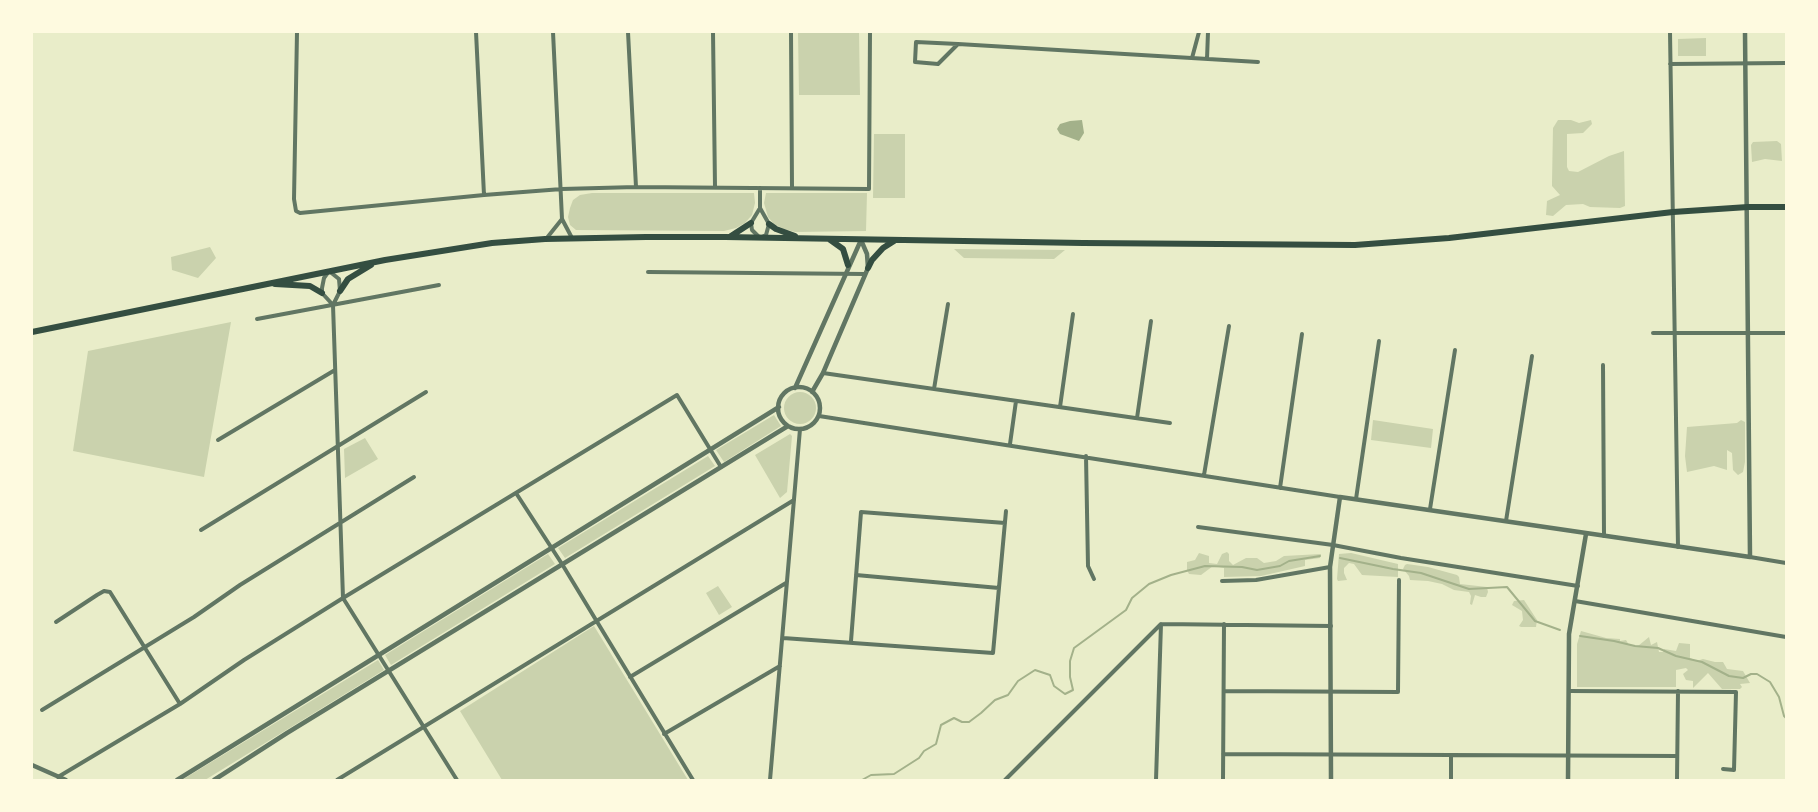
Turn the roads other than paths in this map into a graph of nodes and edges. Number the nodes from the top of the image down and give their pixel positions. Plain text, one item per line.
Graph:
1 (297, 32) edge
2 (476, 32) edge
3 (553, 32) edge
4 (628, 32) edge
5 (713, 32) edge
6 (791, 32) edge
7 (870, 32) edge
8 (1199, 32) edge
9 (1208, 32) edge
10 (1670, 32) edge
11 (1745, 32) edge
12 (958, 44) junction
13 (1192, 58) junction
14 (1207, 59) junction
15 (1258, 62) dead end
16 (1745, 63) junction
17 (1786, 63) edge
18 (1670, 64) junction
19 (636, 187) junction
20 (715, 187) junction
21 (760, 188) junction
22 (792, 188) junction
23 (562, 189) junction
24 (484, 195) junction
25 (1748, 207) junction
26 (1786, 207) edge
27 (760, 208) junction
28 (1673, 212) junction
29 (562, 219) junction
30 (751, 223) junction
31 (769, 224) junction
32 (729, 237) junction
33 (572, 238) junction
34 (760, 238) junction
35 (801, 238) junction
36 (545, 239) junction
37 (829, 239) junction
38 (861, 240) junction
39 (896, 240) junction
40 (377, 262) junction
41 (848, 265) junction
42 (868, 267) junction
43 (329, 271) junction
44 (648, 272) dead end
45 (845, 274) junction
46 (865, 274) junction
47 (269, 283) junction
48 (439, 285) dead end
49 (340, 291) junction
50 (322, 293) junction
51 (948, 304) dead end
52 (333, 305) junction
53 (1073, 314) dead end
54 (257, 320) dead end
55 (1151, 321) dead end
56 (1229, 326) dead end
57 (32, 332) edge
58 (1302, 333) dead end
59 (1653, 333) dead end
60 (1674, 333) junction
61 (1748, 333) junction
62 (1786, 333) edge
63 (1379, 340) dead end
64 (1455, 350) dead end
65 (1532, 356) dead end
66 (1603, 365) dead end
67 (335, 370) junction
68 (823, 373) junction
69 (795, 388) junction
70 (934, 389) junction
71 (426, 392) dead end
72 (812, 392) junction
73 (1016, 401) junction
74 (778, 407) junction
75 (1060, 407) junction
76 (819, 416) junction
77 (1137, 418) junction
78 (1170, 423) dead end
79 (788, 426) junction
80 (800, 429) junction
81 (218, 440) dead end
82 (1010, 444) junction
83 (338, 446) junction
84 (710, 449) junction
85 (1086, 456) junction
86 (721, 467) junction
87 (1204, 475) junction
88 (414, 477) dead end
89 (1280, 488) junction
90 (516, 492) junction
91 (1340, 497) junction
92 (1356, 499) junction
93 (794, 500) junction
94 (1431, 509) junction
95 (1006, 511) dead end
96 (1506, 521) junction
97 (341, 522) junction
98 (1005, 522) junction
99 (1197, 527) dead end
100 (201, 530) dead end
101 (1586, 534) junction
102 (1604, 536) junction
103 (1333, 545) junction
104 (551, 547) junction
105 (1678, 547) junction
106 (1750, 557) junction
107 (1786, 563) edge
108 (562, 564) junction
109 (1330, 567) junction
110 (856, 575) junction
111 (1094, 579) dead end
112 (1399, 580) dead end
113 (1222, 581) dead end
114 (787, 583) junction
115 (1578, 586) junction
116 (999, 588) junction
117 (344, 598) junction
118 (1575, 601) junction
119 (596, 620) junction
120 (56, 622) dead end
121 (1161, 624) junction
122 (1224, 624) junction
123 (1330, 626) junction
124 (1786, 637) edge
125 (783, 638) junction
126 (851, 641) junction
127 (144, 646) junction
128 (379, 654) junction
129 (781, 666) junction
130 (389, 670) junction
131 (630, 677) junction
132 (1224, 691) junction
133 (1678, 691) junction
134 (1331, 692) junction
135 (1569, 692) junction
136 (180, 704) junction
137 (42, 710) dead end
138 (424, 727) junction
139 (664, 734) junction
140 (1223, 754) junction
141 (1331, 754) junction
142 (1451, 755) junction
143 (1568, 756) junction
144 (1677, 756) junction
145 (32, 765) edge
146 (1723, 769) dead end
147 (58, 777) junction
148 (66, 780) edge
149 (177, 780) edge
150 (214, 780) edge
151 (337, 780) edge
152 (457, 780) edge
153 (693, 780) edge
154 (770, 780) edge
155 (1005, 780) edge
156 (1156, 780) edge
157 (1223, 780) edge
158 (1331, 780) edge
159 (1451, 780) edge
160 (1568, 780) edge
161 (1677, 780) edge

1 - 24 street
2 - 24 street
3 - 23 street
4 - 19 street
5 - 20 street
6 - 22 street
7 - 22 street
8 - 13 street
9 - 14 street
10 - 18 street
11 - 16 street
12 - 12 street
12 - 13 street
13 - 14 street
14 - 15 street
16 - 17 street
16 - 18 street
16 - 25 street
18 - 28 street
19 - 20 street
19 - 23 street
20 - 21 street
21 - 22 street
21 - 27 street
23 - 24 street
23 - 29 street
25 - 26 highway
25 - 28 highway
25 - 61 street
27 - 30 street
27 - 31 street
28 - 39 highway
28 - 60 street
29 - 33 street
29 - 36 street
30 - 32 highway
30 - 34 street
31 - 34 street
31 - 35 highway
32 - 33 highway
32 - 34 highway
33 - 36 highway
34 - 35 highway
35 - 37 highway
36 - 40 highway
37 - 38 highway
37 - 41 highway
38 - 39 highway
38 - 41 street
38 - 42 street
39 - 42 highway
40 - 43 highway
40 - 49 highway
41 - 45 street
42 - 46 street
43 - 47 highway
43 - 49 street
43 - 50 street
44 - 45 street
45 - 46 street
45 - 69 street
46 - 68 street
47 - 50 highway
47 - 57 highway
48 - 52 street
49 - 52 street
50 - 52 street
51 - 70 street
52 - 54 street
52 - 67 street
53 - 75 street
55 - 77 street
56 - 87 street
58 - 89 street
59 - 60 street
60 - 61 street
60 - 105 street
61 - 62 street
61 - 106 street
63 - 92 street
64 - 94 street
65 - 96 street
66 - 102 street
67 - 81 street
67 - 83 street
68 - 70 street
68 - 72 street
69 - 72 street
69 - 74 street
70 - 73 street
71 - 83 street
72 - 76 street
73 - 75 street
73 - 82 street
74 - 79 street
74 - 84 street
75 - 77 street
76 - 80 street
76 - 82 street
77 - 78 street
79 - 80 street
79 - 86 street
80 - 93 street
82 - 85 street
83 - 97 street
83 - 100 street
84 - 86 street
84 - 90 street
84 - 104 street
85 - 87 street
85 - 111 street
86 - 108 street
87 - 89 street
88 - 97 street
89 - 91 street
90 - 104 street
90 - 117 street
91 - 92 street
91 - 103 street
92 - 94 street
93 - 114 street
93 - 119 street
94 - 96 street
95 - 98 street
96 - 101 street
97 - 117 street
97 - 127 street
98 - 110 street
98 - 116 street
99 - 103 street
101 - 102 street
101 - 115 street
102 - 105 street
103 - 109 street
103 - 115 street
104 - 108 street
104 - 128 street
105 - 106 street
106 - 107 street
108 - 119 street
108 - 130 street
109 - 113 street
109 - 123 street
110 - 116 street
110 - 126 street
112 - 134 street
114 - 125 street
114 - 131 street
115 - 118 street
116 - 126 street
117 - 128 street
117 - 136 street
118 - 124 street
118 - 135 street
119 - 131 street
119 - 138 street
120 - 127 street
121 - 122 street
121 - 155 street
121 - 156 street
122 - 123 street
122 - 132 street
123 - 134 street
125 - 126 street
125 - 129 street
127 - 136 street
127 - 137 street
128 - 130 street
128 - 149 street
129 - 139 street
129 - 154 street
130 - 138 street
130 - 150 street
131 - 139 street
132 - 134 street
132 - 140 street
133 - 135 street
133 - 144 street
133 - 146 street
134 - 141 street
135 - 143 street
136 - 147 street
138 - 151 street
138 - 152 street
139 - 153 street
140 - 141 street
140 - 157 street
141 - 142 street
141 - 158 street
142 - 143 street
142 - 159 street
143 - 144 street
143 - 160 street
144 - 161 street
145 - 147 street
147 - 148 street

